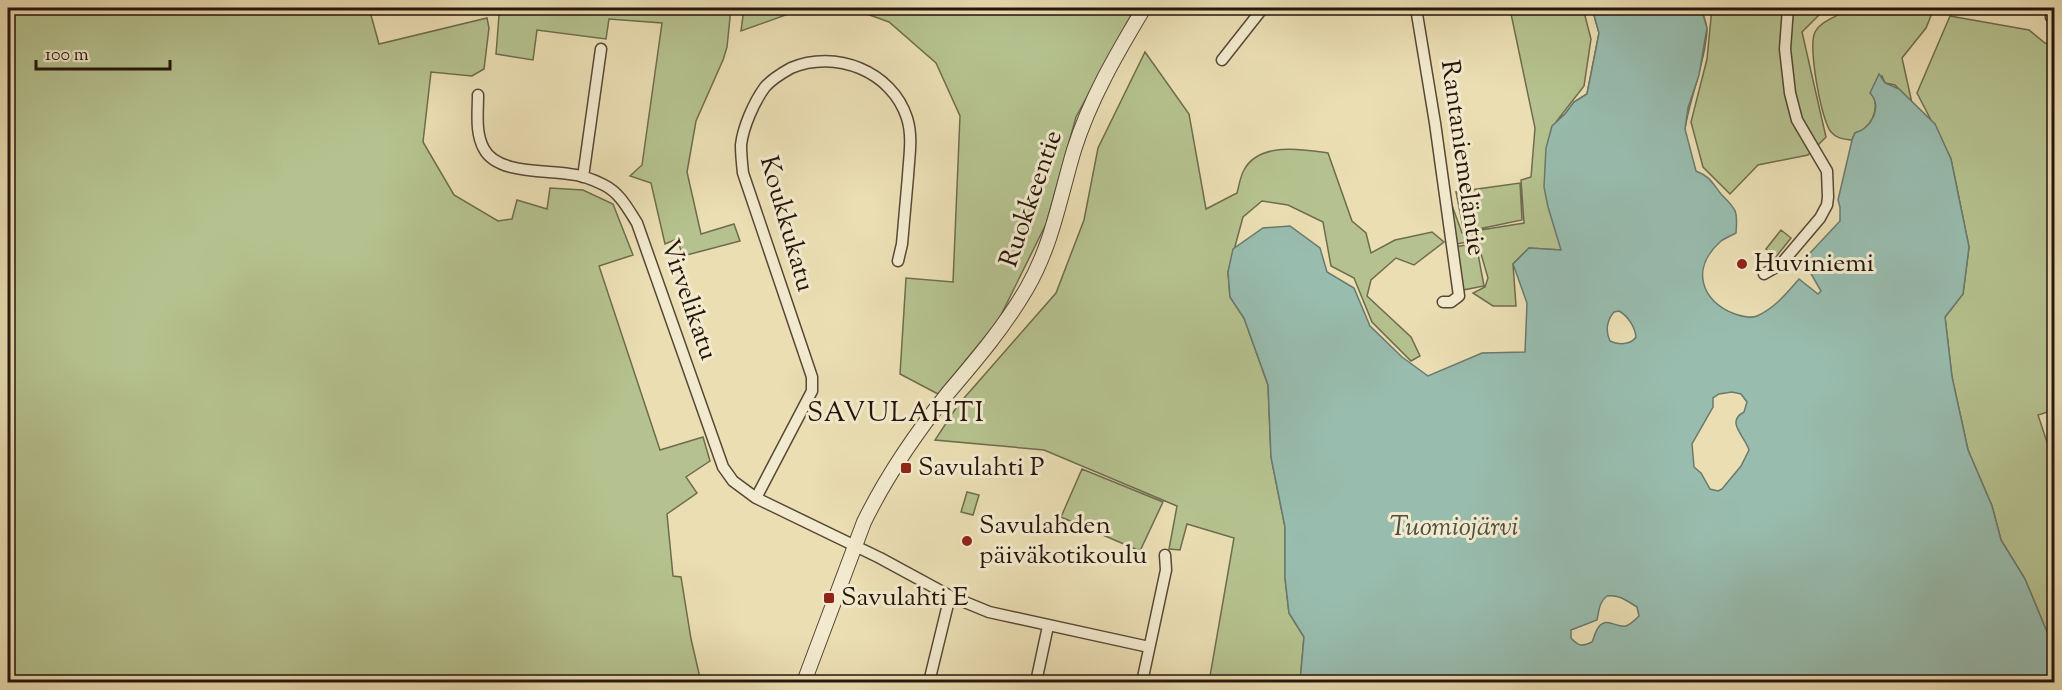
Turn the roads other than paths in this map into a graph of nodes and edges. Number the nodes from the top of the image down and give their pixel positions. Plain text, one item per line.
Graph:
1 (1144, 8) edge
2 (1263, 8) edge
3 (1416, 8) edge
4 (1788, 8) edge
5 (601, 50) dead end
6 (1222, 60) dead end
7 (478, 95) dead end
8 (583, 177) junction
9 (898, 261) dead end
10 (1764, 274) dead end
11 (1443, 302) dead end
12 (756, 498) junction
13 (855, 547) junction
14 (1166, 555) dead end
15 (950, 597) junction
16 (1048, 626) junction
17 (1149, 647) junction
18 (804, 682) edge
19 (929, 682) edge
20 (1036, 682) edge
21 (1142, 682) edge

1 - 13 street, Ruokkeentie
2 - 6 street
3 - 11 street, Rantaniemeläntie
4 - 10 street
5 - 8 street
7 - 8 street, Virvelikatu
8 - 12 street, Virvelikatu
9 - 12 street, Koukkukatu
12 - 13 street, Virvelikatu
13 - 15 street, Virvelikatu
13 - 18 street, Ruokkeentie
14 - 17 street
15 - 16 street, Virvelikatu
15 - 19 street
16 - 17 street, Virvelikatu
16 - 20 street
17 - 21 street

